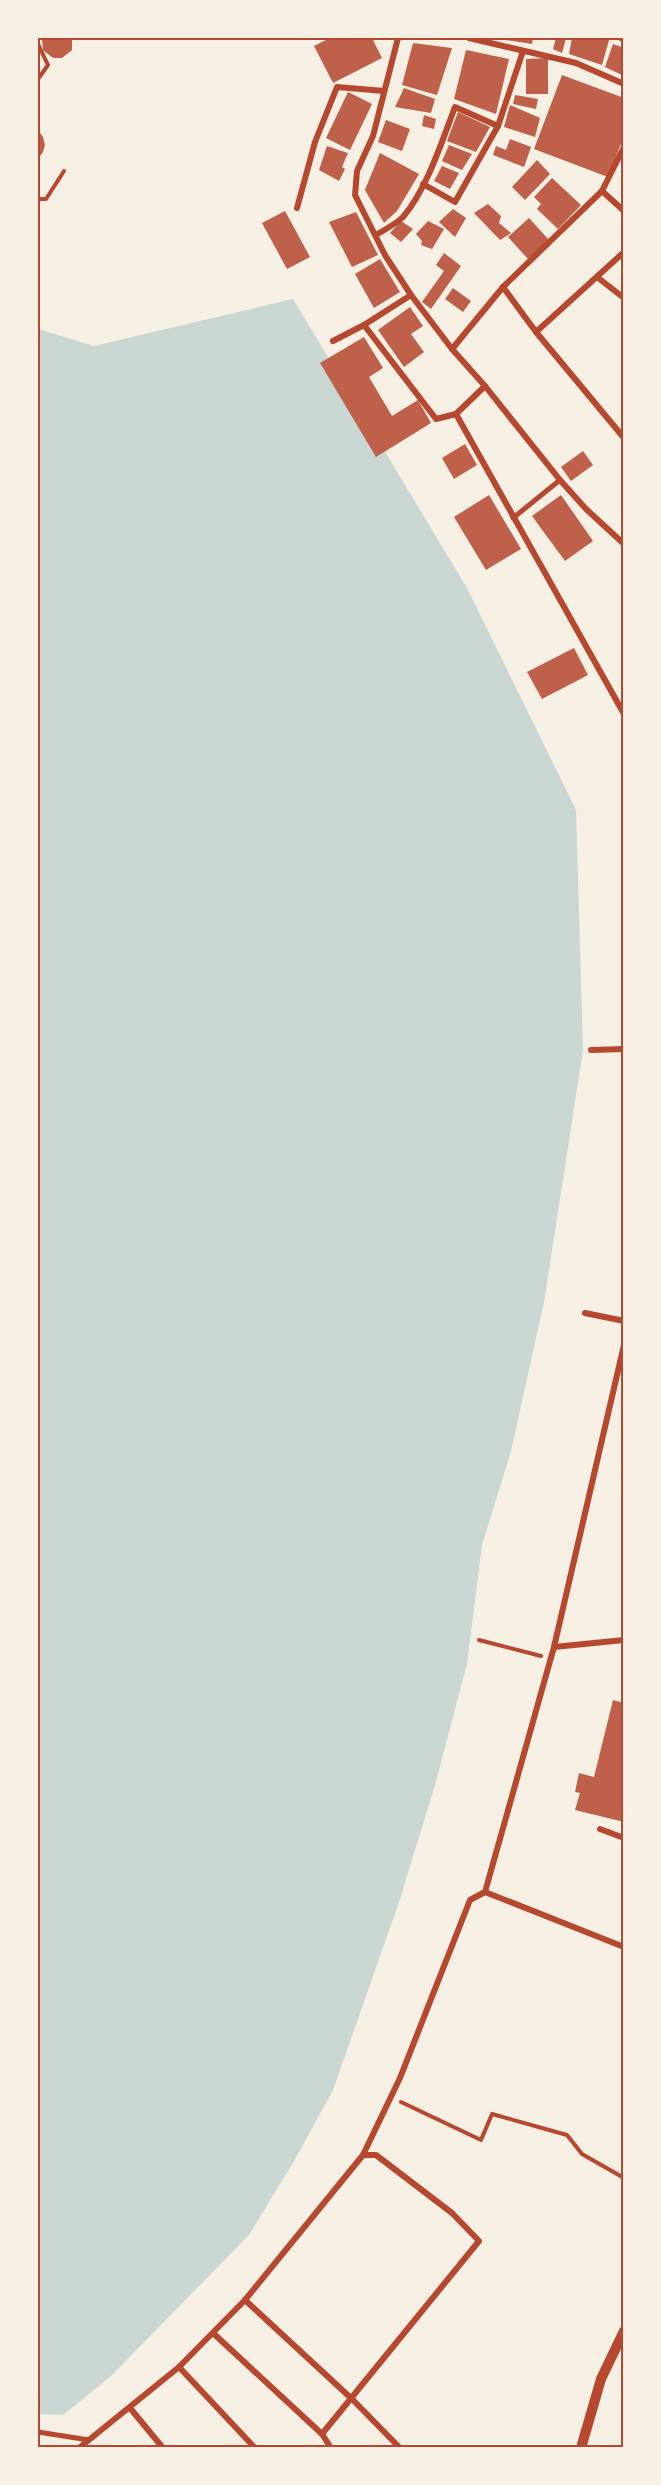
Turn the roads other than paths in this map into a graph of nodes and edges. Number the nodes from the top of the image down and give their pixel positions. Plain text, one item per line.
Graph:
1 (398, 38) edge
2 (469, 38) edge
3 (523, 51) junction
4 (624, 84) edge
5 (384, 91) junction
6 (498, 126) junction
7 (624, 147) edge
8 (423, 183) junction
9 (602, 191) junction
10 (297, 208) dead end
11 (624, 211) edge
12 (376, 235) junction
13 (624, 252) edge
14 (597, 277) junction
15 (503, 287) junction
16 (411, 294) junction
17 (624, 298) edge
18 (363, 325) junction
19 (536, 332) junction
20 (333, 340) dead end
21 (452, 349) junction
22 (485, 386) junction
23 (456, 414) junction
24 (624, 438) edge
25 (560, 480) junction
26 (513, 519) junction
27 (624, 544) edge
28 (624, 714) edge
29 (624, 1049) edge
30 (591, 1050) dead end
31 (585, 1313) dead end
32 (624, 1321) edge
33 (624, 1345) edge
34 (624, 1640) edge
35 (554, 1647) junction
36 (600, 1829) dead end
37 (624, 1838) edge
38 (485, 1892) junction
39 (624, 1947) edge
40 (363, 2155) junction
41 (245, 2300) junction
42 (624, 2331) edge
43 (213, 2333) junction
44 (179, 2367) junction
45 (352, 2399) junction
46 (130, 2408) junction
47 (38, 2432) edge
48 (322, 2434) junction
49 (89, 2440) junction
50 (79, 2448) edge
51 (163, 2448) edge
52 (255, 2448) edge
53 (331, 2448) edge
54 (400, 2448) edge
55 (581, 2448) edge

1 - 5 street
2 - 3 street
3 - 4 street
3 - 6 street
5 - 10 street
5 - 12 street
6 - 8 street
6 - 8 street
7 - 9 street
8 - 12 street
9 - 11 street
9 - 15 street
12 - 16 street
13 - 14 street
14 - 17 street
14 - 19 street
15 - 19 street
15 - 21 street
16 - 18 street
16 - 21 street
18 - 20 street
18 - 23 street
19 - 24 street
21 - 22 street
22 - 23 street
22 - 25 street
23 - 26 street
25 - 26 street
25 - 27 street
26 - 28 street
29 - 30 street
31 - 32 street
33 - 35 street
34 - 35 street
35 - 38 street
36 - 37 street
38 - 39 street
38 - 40 street
40 - 41 street
40 - 45 street
41 - 43 street
41 - 45 street
42 - 55 street
43 - 44 street
43 - 48 street
44 - 46 street
44 - 52 street
45 - 48 street
45 - 54 street
46 - 49 street
46 - 51 street
47 - 49 street
48 - 53 street
49 - 50 street

